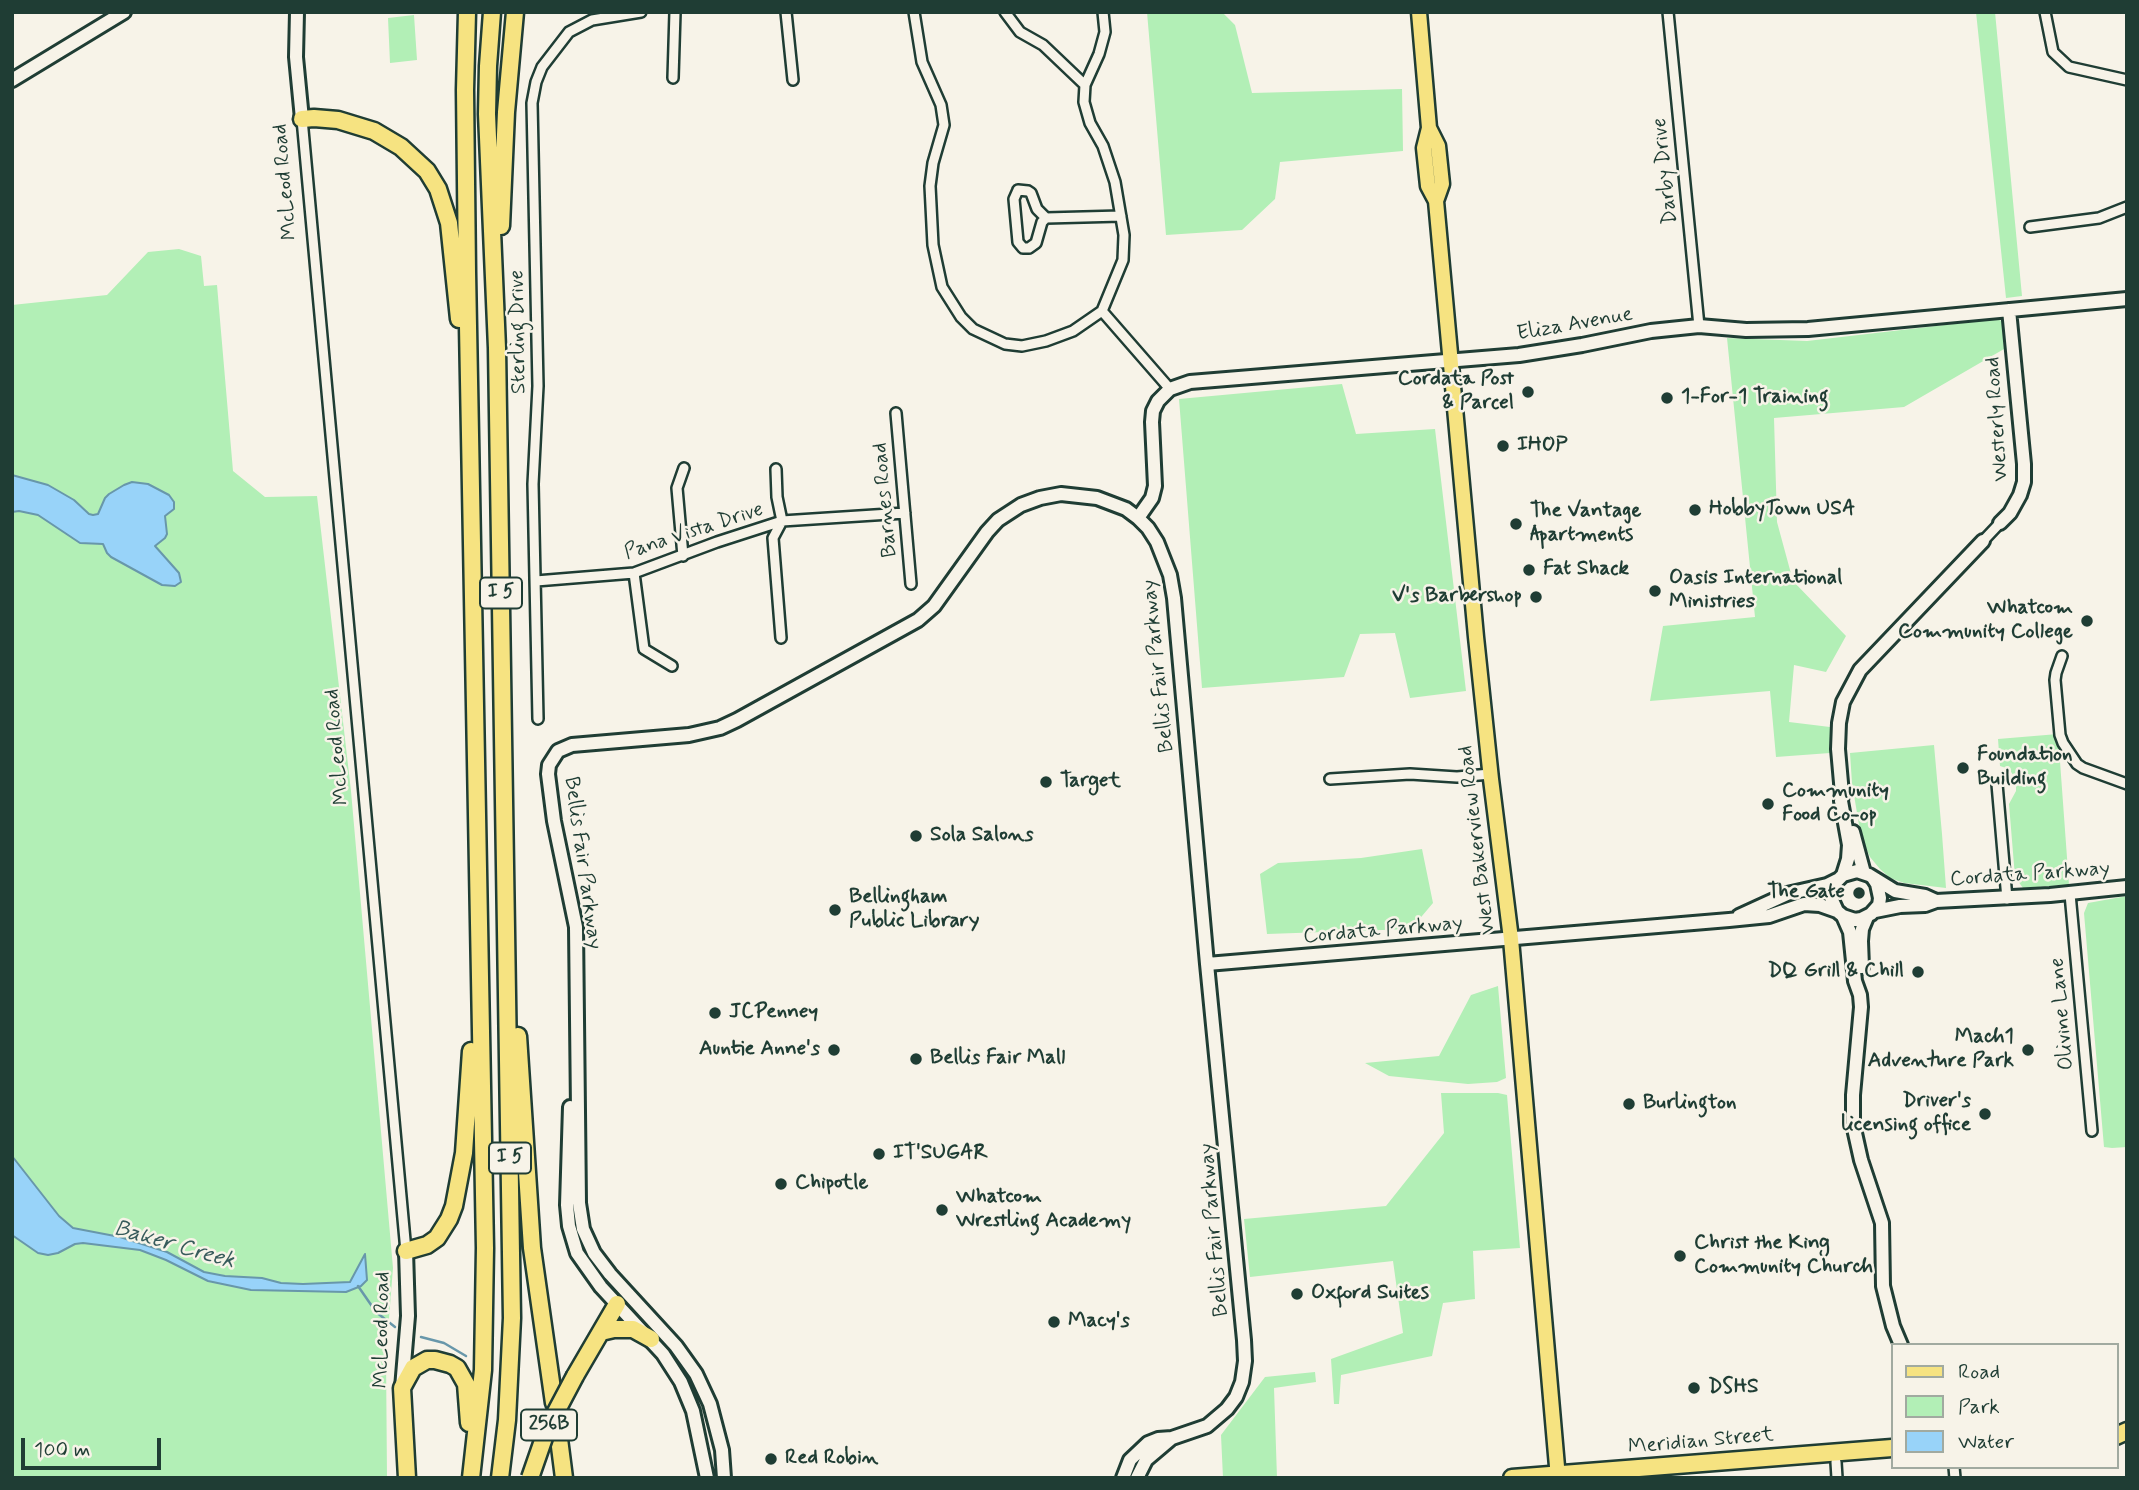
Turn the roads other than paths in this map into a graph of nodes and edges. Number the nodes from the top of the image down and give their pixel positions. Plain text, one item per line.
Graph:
1 (124, 12) edge
2 (297, 12) edge
3 (467, 12) edge
4 (492, 12) edge
5 (515, 12) edge
6 (641, 12) edge
7 (676, 12) edge
8 (786, 12) edge
9 (914, 12) edge
10 (1005, 12) edge
11 (1103, 12) edge
12 (1419, 12) edge
13 (1668, 12) edge
14 (2045, 12) edge
15 (2126, 76) edge
16 (673, 78) dead end
17 (12, 80) edge
18 (793, 80) dead end
19 (1085, 85) junction
20 (302, 119) junction
21 (2127, 207) edge
22 (1121, 216) junction
23 (1046, 218) junction
24 (2031, 227) dead end
25 (2127, 299) edge
26 (2009, 310) junction
27 (1102, 311) junction
28 (1699, 326) junction
29 (497, 348) junction
30 (1450, 360) junction
31 (1170, 389) junction
32 (895, 413) dead end
33 (471, 457) junction
34 (684, 468) dead end
35 (776, 469) dead end
36 (905, 513) junction
37 (1138, 518) junction
38 (782, 521) junction
39 (2000, 523) joint
40 (1983, 541) joint
41 (683, 556) junction
42 (634, 573) junction
43 (536, 581) junction
44 (911, 584) dead end
45 (780, 638) dead end
46 (2062, 656) dead end
47 (671, 666) dead end
48 (538, 719) dead end
49 (1490, 774) junction
50 (1330, 779) dead end
51 (1997, 784) dead end
52 (2127, 784) edge
53 (1842, 794) junction
54 (506, 838) junction
55 (1868, 875) junction
56 (1840, 877) junction
57 (2127, 887) edge
58 (2070, 894) junction
59 (2007, 899) junction
60 (1936, 901) junction
61 (478, 902) junction
62 (1840, 914) junction
63 (1871, 914) junction
64 (1729, 920) junction
65 (1511, 939) junction
66 (1207, 964) junction
67 (1860, 995) junction
68 (577, 1072) junction
69 (2092, 1131) dead end
70 (405, 1251) junction
71 (617, 1297) junction
72 (601, 1332) junction
73 (651, 1339) junction
74 (1900, 1343) edge
75 (402, 1388) junction
76 (554, 1402) dead end
77 (557, 1423) dead end
78 (1172, 1438) junction
79 (1885, 1448) edge
80 (1890, 1458) edge
81 (1836, 1470) edge
82 (1558, 1476) edge
83 (407, 1478) edge
84 (469, 1478) edge
85 (499, 1478) edge
86 (530, 1478) edge
87 (565, 1478) edge
88 (707, 1478) edge
89 (724, 1478) edge
90 (1123, 1478) edge
91 (1137, 1478) edge
92 (1512, 1478) edge
93 (1641, 1478) edge

1 - 17 street
2 - 20 street, McLeod Road
3 - 33 highway, I 5
4 - 29 highway, I 5
5 - 29 highway
6 - 43 street, Sterling Drive
7 - 16 street
8 - 18 street
9 - 27 street
10 - 19 street
11 - 19 street
12 - 30 main road, West Bakerview Road
13 - 28 street, Darby Drive
14 - 15 street
19 - 22 street
20 - 33 highway
20 - 70 street, McLeod Road
21 - 24 street
22 - 23 street
22 - 27 street
23 - 23 street
25 - 26 street, Eliza Avenue
26 - 28 street, Eliza Avenue
26 - 39 street, Westerly Road
27 - 31 street
28 - 30 street, Eliza Avenue
29 - 54 highway, I 5
30 - 31 street, Eliza Avenue
30 - 49 main road, West Bakerview Road
31 - 37 street
32 - 36 street, Barnes Road
33 - 61 highway, I 5
34 - 41 street
35 - 38 street
36 - 38 street, Pana Vista Drive
36 - 44 street, Barnes Road
37 - 66 street, Bellis Fair Parkway
37 - 68 street, Bellis Fair Parkway
38 - 41 street, Pana Vista Drive
38 - 45 street
39 - 40 street, Westerly Road
40 - 53 street, Westerly Road
41 - 42 street, Pana Vista Drive
42 - 43 street, Pana Vista Drive
42 - 47 street
43 - 48 street, Sterling Drive
46 - 52 street
49 - 50 street
49 - 65 main road, West Bakerview Road
51 - 59 street
53 - 55 street, Westerly Road
53 - 56 street, Westerly Road
54 - 76 highway
54 - 85 highway, I 5
55 - 56 street
55 - 60 street, Cordata Parkway
55 - 63 street
56 - 62 street
56 - 64 street, Cordata Parkway
57 - 58 street, Cordata Parkway
58 - 59 street, Cordata Parkway
58 - 69 street, Olivine Lane
59 - 60 street, Cordata Parkway
60 - 63 street, Cordata Parkway
61 - 70 highway
61 - 84 highway, I 5
62 - 63 street
62 - 64 street, Cordata Parkway
62 - 67 street
63 - 67 street
64 - 65 street, Cordata Parkway
65 - 66 street, Cordata Parkway
65 - 82 main road, West Bakerview Road
66 - 78 street, Bellis Fair Parkway
67 - 74 street
68 - 71 street, Bellis Fair Parkway
68 - 71 street, Bellis Fair Parkway
70 - 75 street, McLeod Road
71 - 72 highway, 256B
71 - 73 street, Bellis Fair Parkway
71 - 89 street, Bellis Fair Parkway
72 - 73 highway
72 - 86 highway, 256B, bridge
73 - 88 street, Bellis Fair Parkway
75 - 83 highway, McLeod Road
75 - 84 highway
77 - 87 highway
78 - 90 street, Bellis Fair Parkway
78 - 91 street, Bellis Fair Parkway
79 - 81 highway
79 - 82 highway, Meridian Street
80 - 81 highway, Meridian Street
81 - 93 highway, Meridian Street
82 - 92 highway, Meridian Street

